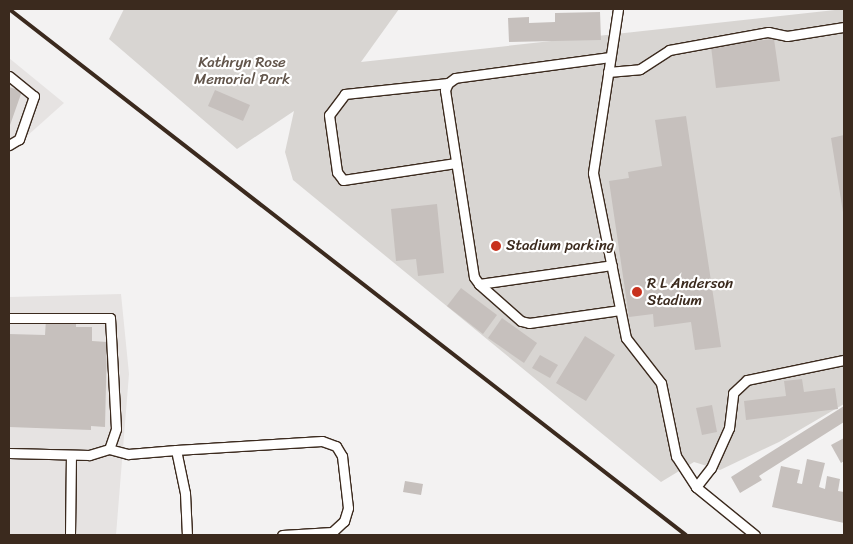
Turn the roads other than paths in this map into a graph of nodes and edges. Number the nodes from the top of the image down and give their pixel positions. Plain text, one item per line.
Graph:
1 (618, 9) edge
2 (844, 27) edge
3 (610, 57) junction
4 (608, 72) junction
5 (9, 76) edge
6 (448, 83) junction
7 (9, 145) edge
8 (456, 163) junction
9 (612, 265) junction
10 (478, 284) junction
11 (620, 310) junction
12 (9, 318) edge
13 (844, 360) edge
14 (110, 449) junction
15 (176, 450) junction
16 (9, 453) edge
17 (71, 455) junction
18 (696, 487) junction
19 (70, 535) edge
20 (187, 535) edge
21 (282, 535) edge
22 (755, 535) edge

1 - 3 lane
2 - 4 lane
3 - 4 lane
3 - 6 lane
4 - 9 lane
5 - 7 lane
6 - 8 lane
6 - 8 lane
8 - 10 lane
9 - 10 lane
9 - 11 lane
10 - 11 lane
11 - 18 lane
12 - 14 lane
13 - 18 lane
14 - 15 lane
14 - 17 lane
15 - 20 lane
15 - 21 lane
16 - 17 lane
17 - 19 lane
18 - 22 lane

